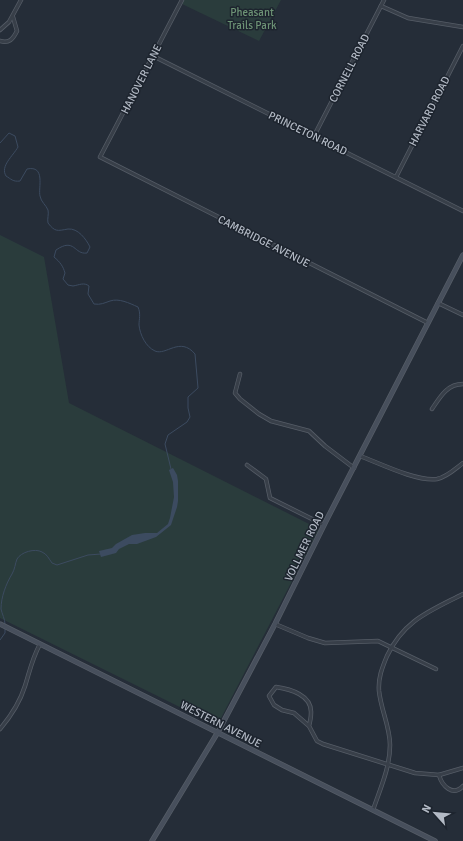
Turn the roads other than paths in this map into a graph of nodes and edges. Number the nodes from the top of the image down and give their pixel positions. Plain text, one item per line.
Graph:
1 (21, 0) edge
2 (182, 0) edge
3 (384, 0) edge
4 (381, 6) junction
5 (13, 17) junction
6 (463, 27) edge
7 (0, 30) edge
8 (0, 41) edge
9 (463, 46) edge
10 (153, 56) junction
11 (314, 136) junction
12 (100, 157) joint
13 (396, 177) junction
14 (463, 211) edge
15 (463, 255) edge
16 (438, 303) junction
17 (463, 315) edge
18 (428, 324) junction
19 (240, 374) dead end
20 (463, 384) edge
21 (432, 409) dead end
22 (360, 456) junction
23 (463, 463) edge
24 (247, 465) dead end
25 (354, 468) junction
26 (324, 525) junction
27 (463, 594) edge
28 (275, 624) junction
29 (1, 625) edge
30 (40, 644) junction
31 (391, 647) junction
32 (436, 669) dead end
33 (309, 726) junction
34 (0, 729) edge
35 (218, 732) junction
36 (388, 765) junction
37 (463, 768) edge
38 (439, 775) junction
39 (463, 786) edge
40 (373, 810) junction
41 (152, 841) edge
42 (435, 841) edge

1 - 5 street
2 - 10 street, HANOVER LANE
3 - 4 street, CORNELL ROAD
4 - 6 street
4 - 11 street, CORNELL ROAD
5 - 7 street
5 - 8 street
9 - 13 street, HARVARD ROAD
10 - 11 street, PRINCETON ROAD
10 - 12 street, HANOVER LANE
11 - 13 street, PRINCETON ROAD
12 - 18 street, CAMBRIDGE AVENUE
13 - 14 street, PRINCETON ROAD
15 - 16 main road, VOLLMER ROAD
16 - 17 street
16 - 18 main road, VOLLMER ROAD
18 - 22 main road, VOLLMER ROAD
19 - 25 street
20 - 21 street
22 - 23 street
22 - 25 main road, VOLLMER ROAD
24 - 26 street
25 - 26 main road, VOLLMER ROAD
26 - 28 main road, VOLLMER ROAD
27 - 31 street
28 - 31 street
28 - 35 main road, VOLLMER ROAD
29 - 30 main road, WESTERN AVENUE
30 - 34 street
30 - 35 main road, WESTERN AVENUE
31 - 32 street
31 - 36 street
33 - 33 street
33 - 36 street
35 - 40 main road, WESTERN AVENUE
35 - 41 main road, VOLLMER ROAD
36 - 38 street
36 - 40 street
37 - 38 street
38 - 39 street
40 - 42 main road, WESTERN AVENUE

